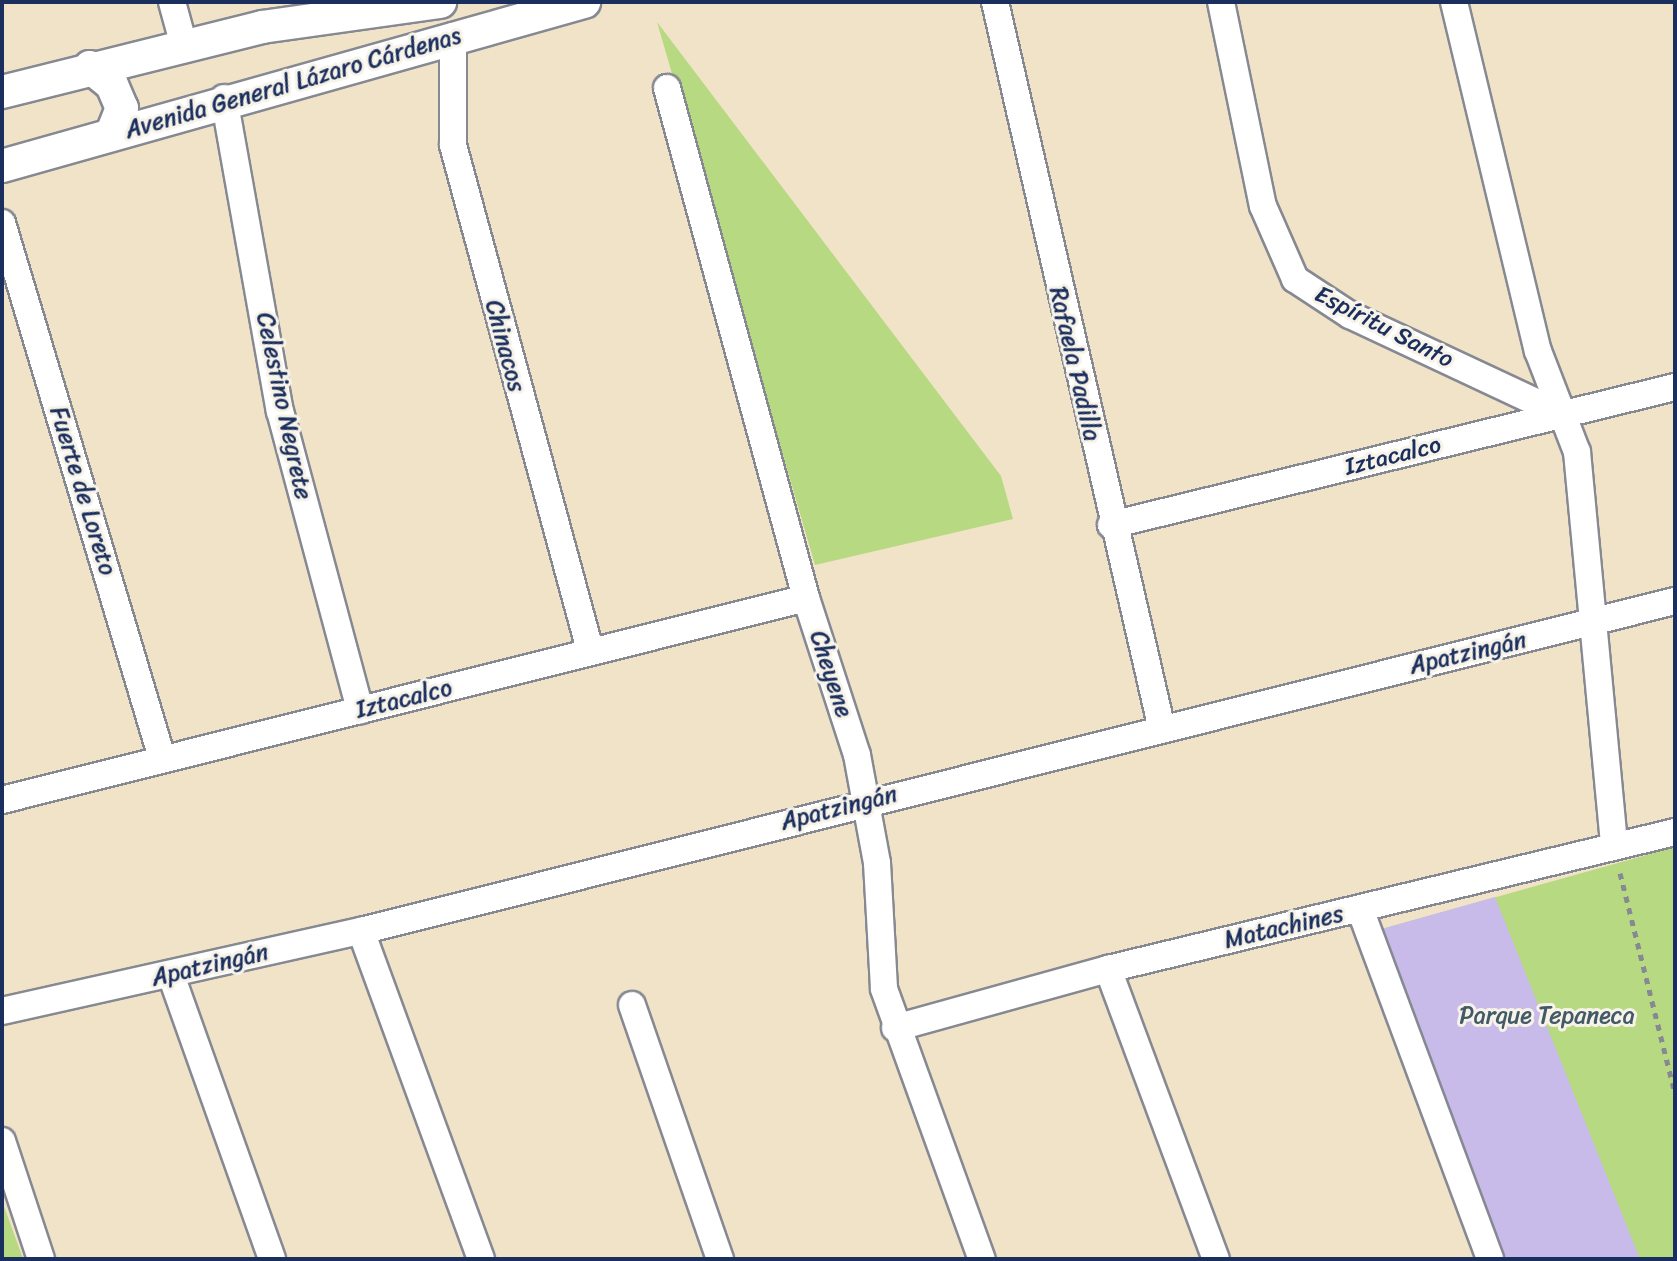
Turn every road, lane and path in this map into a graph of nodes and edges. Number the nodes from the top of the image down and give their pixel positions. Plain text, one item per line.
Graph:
1 (172, 2) edge
2 (314, 2) edge
3 (440, 2) edge
4 (584, 2) edge
5 (995, 2) edge
6 (1221, 2) edge
7 (1454, 2) edge
8 (407, 6) edge
9 (262, 27) junction
10 (453, 36) junction
11 (184, 46) junction
12 (90, 67) junction
13 (667, 88) dead end
14 (2, 92) edge
15 (224, 98) junction
16 (111, 135) junction
17 (2, 166) edge
18 (2, 223) edge
19 (1675, 387) edge
20 (1561, 414) junction
21 (1111, 525) junction
22 (806, 598) junction
23 (1675, 601) edge
24 (1593, 624) junction
25 (590, 650) junction
26 (360, 710) junction
27 (1161, 725) junction
28 (162, 758) junction
29 (2, 800) edge
30 (865, 802) junction
31 (1675, 832) edge
32 (1614, 846) junction
33 (1360, 909) junction
34 (361, 931) junction
35 (1108, 969) junction
36 (171, 975) junction
37 (632, 1005) dead end
38 (2, 1011) edge
39 (895, 1028) junction
40 (1675, 1093) edge
41 (2, 1141) edge
42 (41, 1259) edge
43 (272, 1259) edge
44 (481, 1259) edge
45 (720, 1259) edge
46 (982, 1259) edge
47 (1216, 1259) edge
48 (1490, 1259) edge

1 - 11 street
2 - 9 street
3 - 8 street, Avenida General Lázaro Cárdenas
4 - 10 street, Avenida General Lázaro Cárdenas
5 - 21 street, Rafaela Padilla
6 - 20 street, Espíritu Santo
7 - 20 street
8 - 9 street, Avenida General Lázaro Cárdenas
9 - 11 street, Avenida General Lázaro Cárdenas
10 - 15 street, Avenida General Lázaro Cárdenas
10 - 25 street, Chinacos
11 - 12 street, Avenida General Lázaro Cárdenas
12 - 14 street, Avenida General Lázaro Cárdenas
12 - 16 street
13 - 22 street, Cheyene
15 - 16 street, Avenida General Lázaro Cárdenas
15 - 26 street, Celestino Negrete
16 - 17 street, Avenida General Lázaro Cárdenas
18 - 28 street, Fuerte de Loreto
19 - 20 street, Iztacalco
20 - 21 street, Iztacalco
20 - 24 street
21 - 27 street, Rafaela Padilla
22 - 25 street, Iztacalco
22 - 30 street, Cheyene
23 - 24 street, Apatzingán
24 - 27 street, Apatzingán
24 - 32 street
25 - 26 street, Iztacalco
26 - 28 street, Iztacalco
27 - 30 street, Apatzingán
28 - 29 street, Iztacalco
30 - 34 street, Apatzingán
30 - 39 street, Cheyene
31 - 32 street, Matachines
32 - 33 street, Matachines
32 - 40 path
33 - 35 street, Matachines
33 - 48 street
34 - 36 street, Apatzingán
34 - 44 street
35 - 39 street, Matachines
35 - 47 street
36 - 38 street, Apatzingán
36 - 43 street
37 - 45 street
39 - 46 street, Cheyene
41 - 42 street

